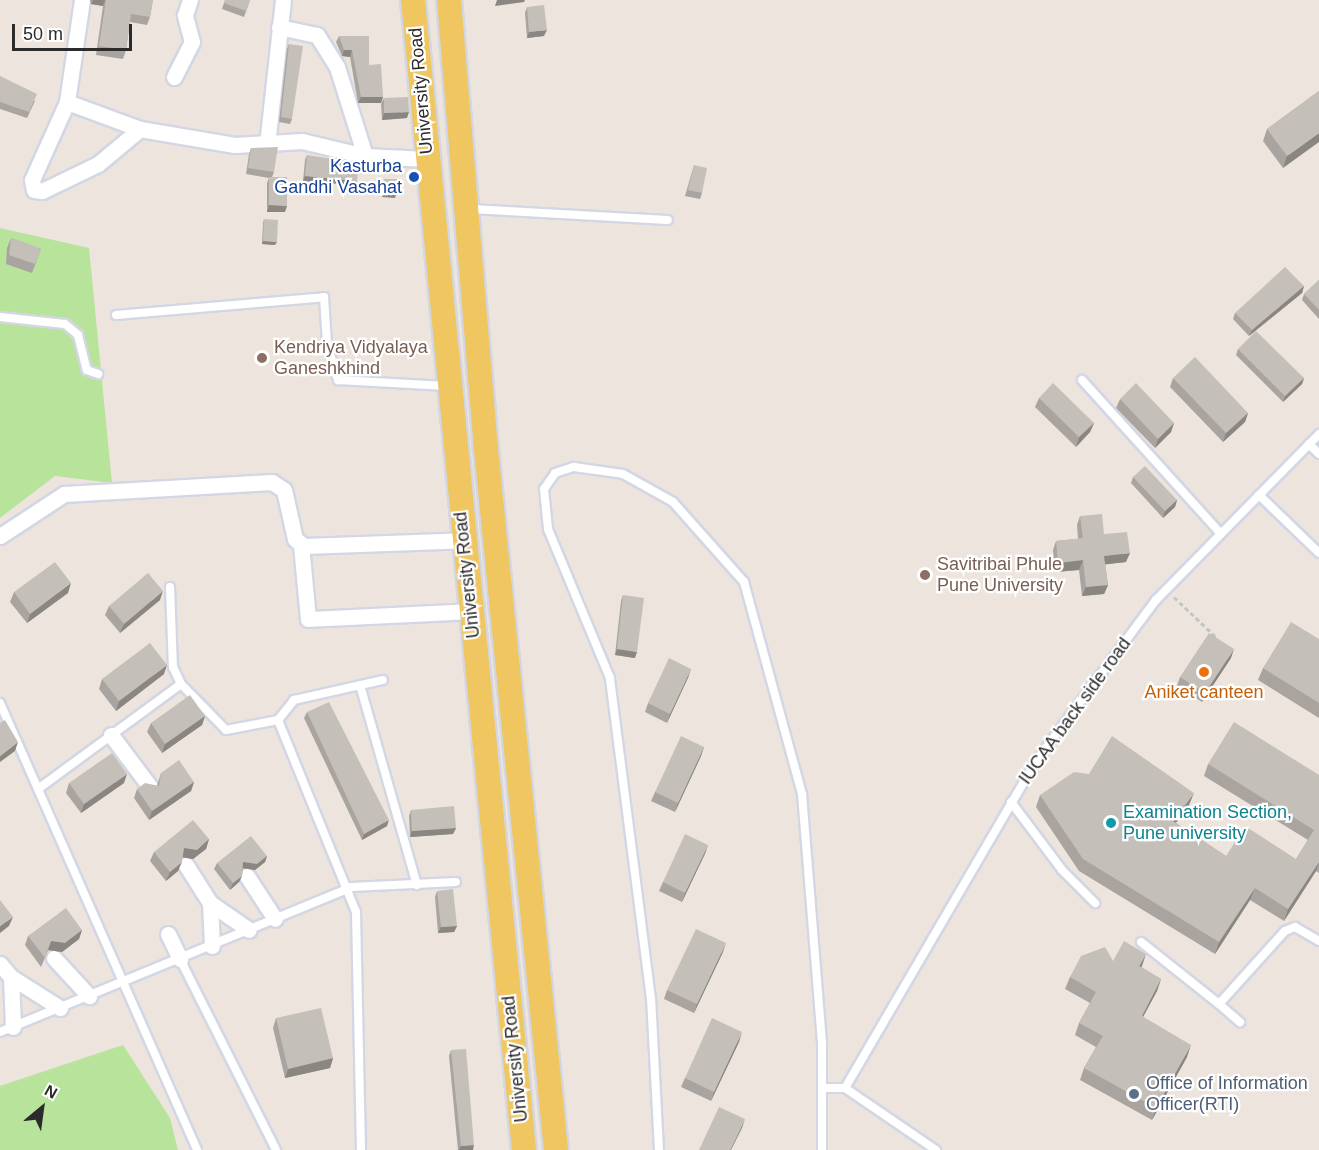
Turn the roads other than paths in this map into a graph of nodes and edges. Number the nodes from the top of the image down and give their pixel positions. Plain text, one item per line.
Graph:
1 (82, 0) edge
2 (190, 0) edge
3 (283, 0) edge
4 (413, 0) edge
5 (449, 0) edge
6 (279, 27) junction
7 (174, 77) dead end
8 (67, 102) junction
9 (140, 129) junction
10 (267, 145) junction
11 (365, 156) junction
12 (427, 159) junction
13 (466, 209) junction
14 (668, 220) dead end
15 (116, 315) dead end
16 (0, 318) edge
17 (98, 374) dead end
18 (1082, 380) dead end
19 (448, 386) junction
20 (1319, 434) edge
21 (1309, 444) junction
22 (1319, 454) edge
23 (1260, 495) junction
24 (1221, 534) junction
25 (0, 536) edge
26 (464, 540) junction
27 (301, 545) junction
28 (1319, 553) edge
29 (170, 587) dead end
30 (471, 611) junction
31 (383, 680) dead end
32 (181, 684) junction
33 (360, 685) junction
34 (0, 703) edge
35 (278, 720) junction
36 (111, 735) junction
37 (150, 787) edge
38 (38, 789) junction
39 (1011, 802) junction
40 (186, 865) edge
41 (247, 876) dead end
42 (456, 882) dead end
43 (417, 885) junction
44 (351, 887) junction
45 (210, 903) junction
46 (1095, 903) dead end
47 (275, 919) junction
48 (249, 930) junction
49 (168, 934) dead end
50 (1319, 941) edge
51 (1141, 942) dead end
52 (212, 946) junction
53 (54, 958) dead end
54 (180, 959) junction
55 (0, 964) edge
56 (11, 977) junction
57 (123, 982) junction
58 (89, 996) junction
59 (1219, 1004) junction
60 (60, 1008) junction
61 (1240, 1022) dead end
62 (6, 1029) edge
63 (824, 1088) junction
64 (845, 1088) junction
65 (197, 1150) edge
66 (276, 1150) edge
67 (361, 1150) edge
68 (524, 1150) edge
69 (556, 1150) edge
70 (659, 1150) edge
71 (822, 1150) edge
72 (936, 1150) edge

1 - 8 street
2 - 7 street
3 - 6 street
4 - 12 main road, University Road
5 - 13 main road, University Road
6 - 10 street
6 - 11 street
8 - 9 street
8 - 9 street
9 - 10 street
10 - 11 street
11 - 12 street
12 - 19 main road, University Road
13 - 14 lane
13 - 69 main road, University Road
15 - 19 lane
16 - 17 lane
18 - 24 lane
19 - 26 main road, University Road
20 - 21 lane, IUCAA back side road
21 - 22 lane
21 - 23 lane, IUCAA back side road
23 - 24 lane, IUCAA back side road
23 - 28 lane
24 - 39 lane, IUCAA back side road
25 - 27 street
26 - 27 street
26 - 30 main road, University Road
27 - 30 street
29 - 32 lane
30 - 68 main road, University Road
31 - 33 lane
32 - 35 lane
32 - 36 lane
33 - 35 lane
33 - 43 lane
34 - 38 lane
35 - 44 lane
36 - 37 street
36 - 38 lane
38 - 57 lane
39 - 46 lane
39 - 64 lane, IUCAA back side road
40 - 45 street
41 - 47 street
42 - 43 lane
43 - 44 lane
44 - 47 lane
44 - 67 lane
45 - 48 street
45 - 52 street
47 - 48 lane
48 - 52 lane
49 - 54 street
50 - 59 lane
51 - 59 lane
52 - 54 lane
53 - 58 street
54 - 57 lane
54 - 66 lane
55 - 56 street
56 - 60 street
56 - 62 street
57 - 58 lane
57 - 65 lane
58 - 60 lane
59 - 61 lane
60 - 62 lane
63 - 64 lane
63 - 70 lane
63 - 71 lane
64 - 72 lane

